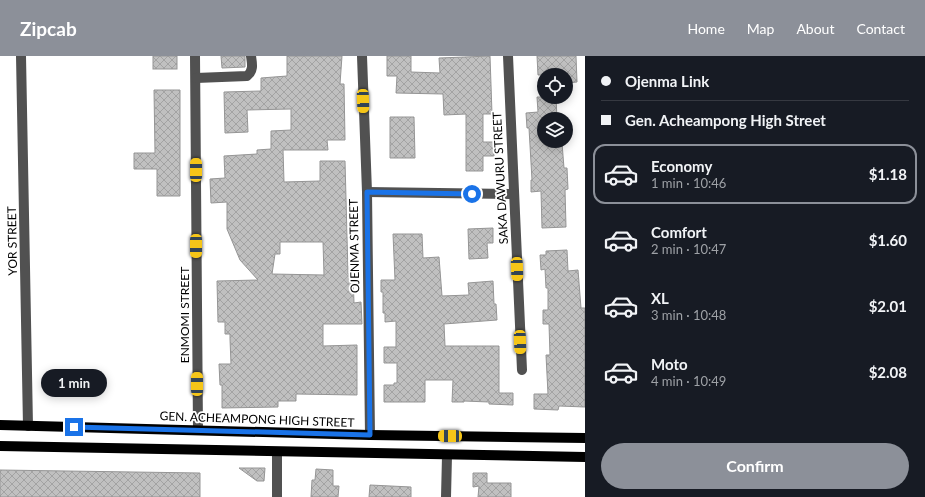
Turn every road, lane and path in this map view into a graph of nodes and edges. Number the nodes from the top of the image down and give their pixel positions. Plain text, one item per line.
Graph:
1 (22, 56) edge
2 (196, 56) edge
3 (251, 56) edge
4 (362, 56) edge
5 (508, 56) edge
6 (196, 78) junction
7 (367, 192) junction
8 (514, 194) junction
9 (522, 370) dead end
10 (0, 425) edge
11 (28, 426) junction
12 (198, 430) junction
13 (370, 435) junction
14 (585, 438) edge
15 (0, 446) edge
16 (277, 452) junction
17 (447, 456) junction
18 (585, 458) edge
19 (276, 497) edge
20 (446, 497) edge

1 - 11 street, YOR STREET
2 - 6 street, ENMOMI STREET
3 - 6 street
4 - 7 street, OJENMA STREET
5 - 8 street, SAKA DAWURU STREET
6 - 12 street, ENMOMI STREET
7 - 8 street
7 - 13 street, OJENMA STREET
8 - 9 street, SAKA DAWURU STREET
10 - 11 main road, GEN. ACHEAMPONG HIGH STREET
11 - 12 main road, GEN. ACHEAMPONG HIGH STREET
12 - 13 main road, GEN. ACHEAMPONG HIGH STREET
13 - 14 main road, GEN. ACHEAMPONG HIGH STREET
15 - 16 main road
16 - 17 main road
16 - 19 street
17 - 18 main road
17 - 20 street

